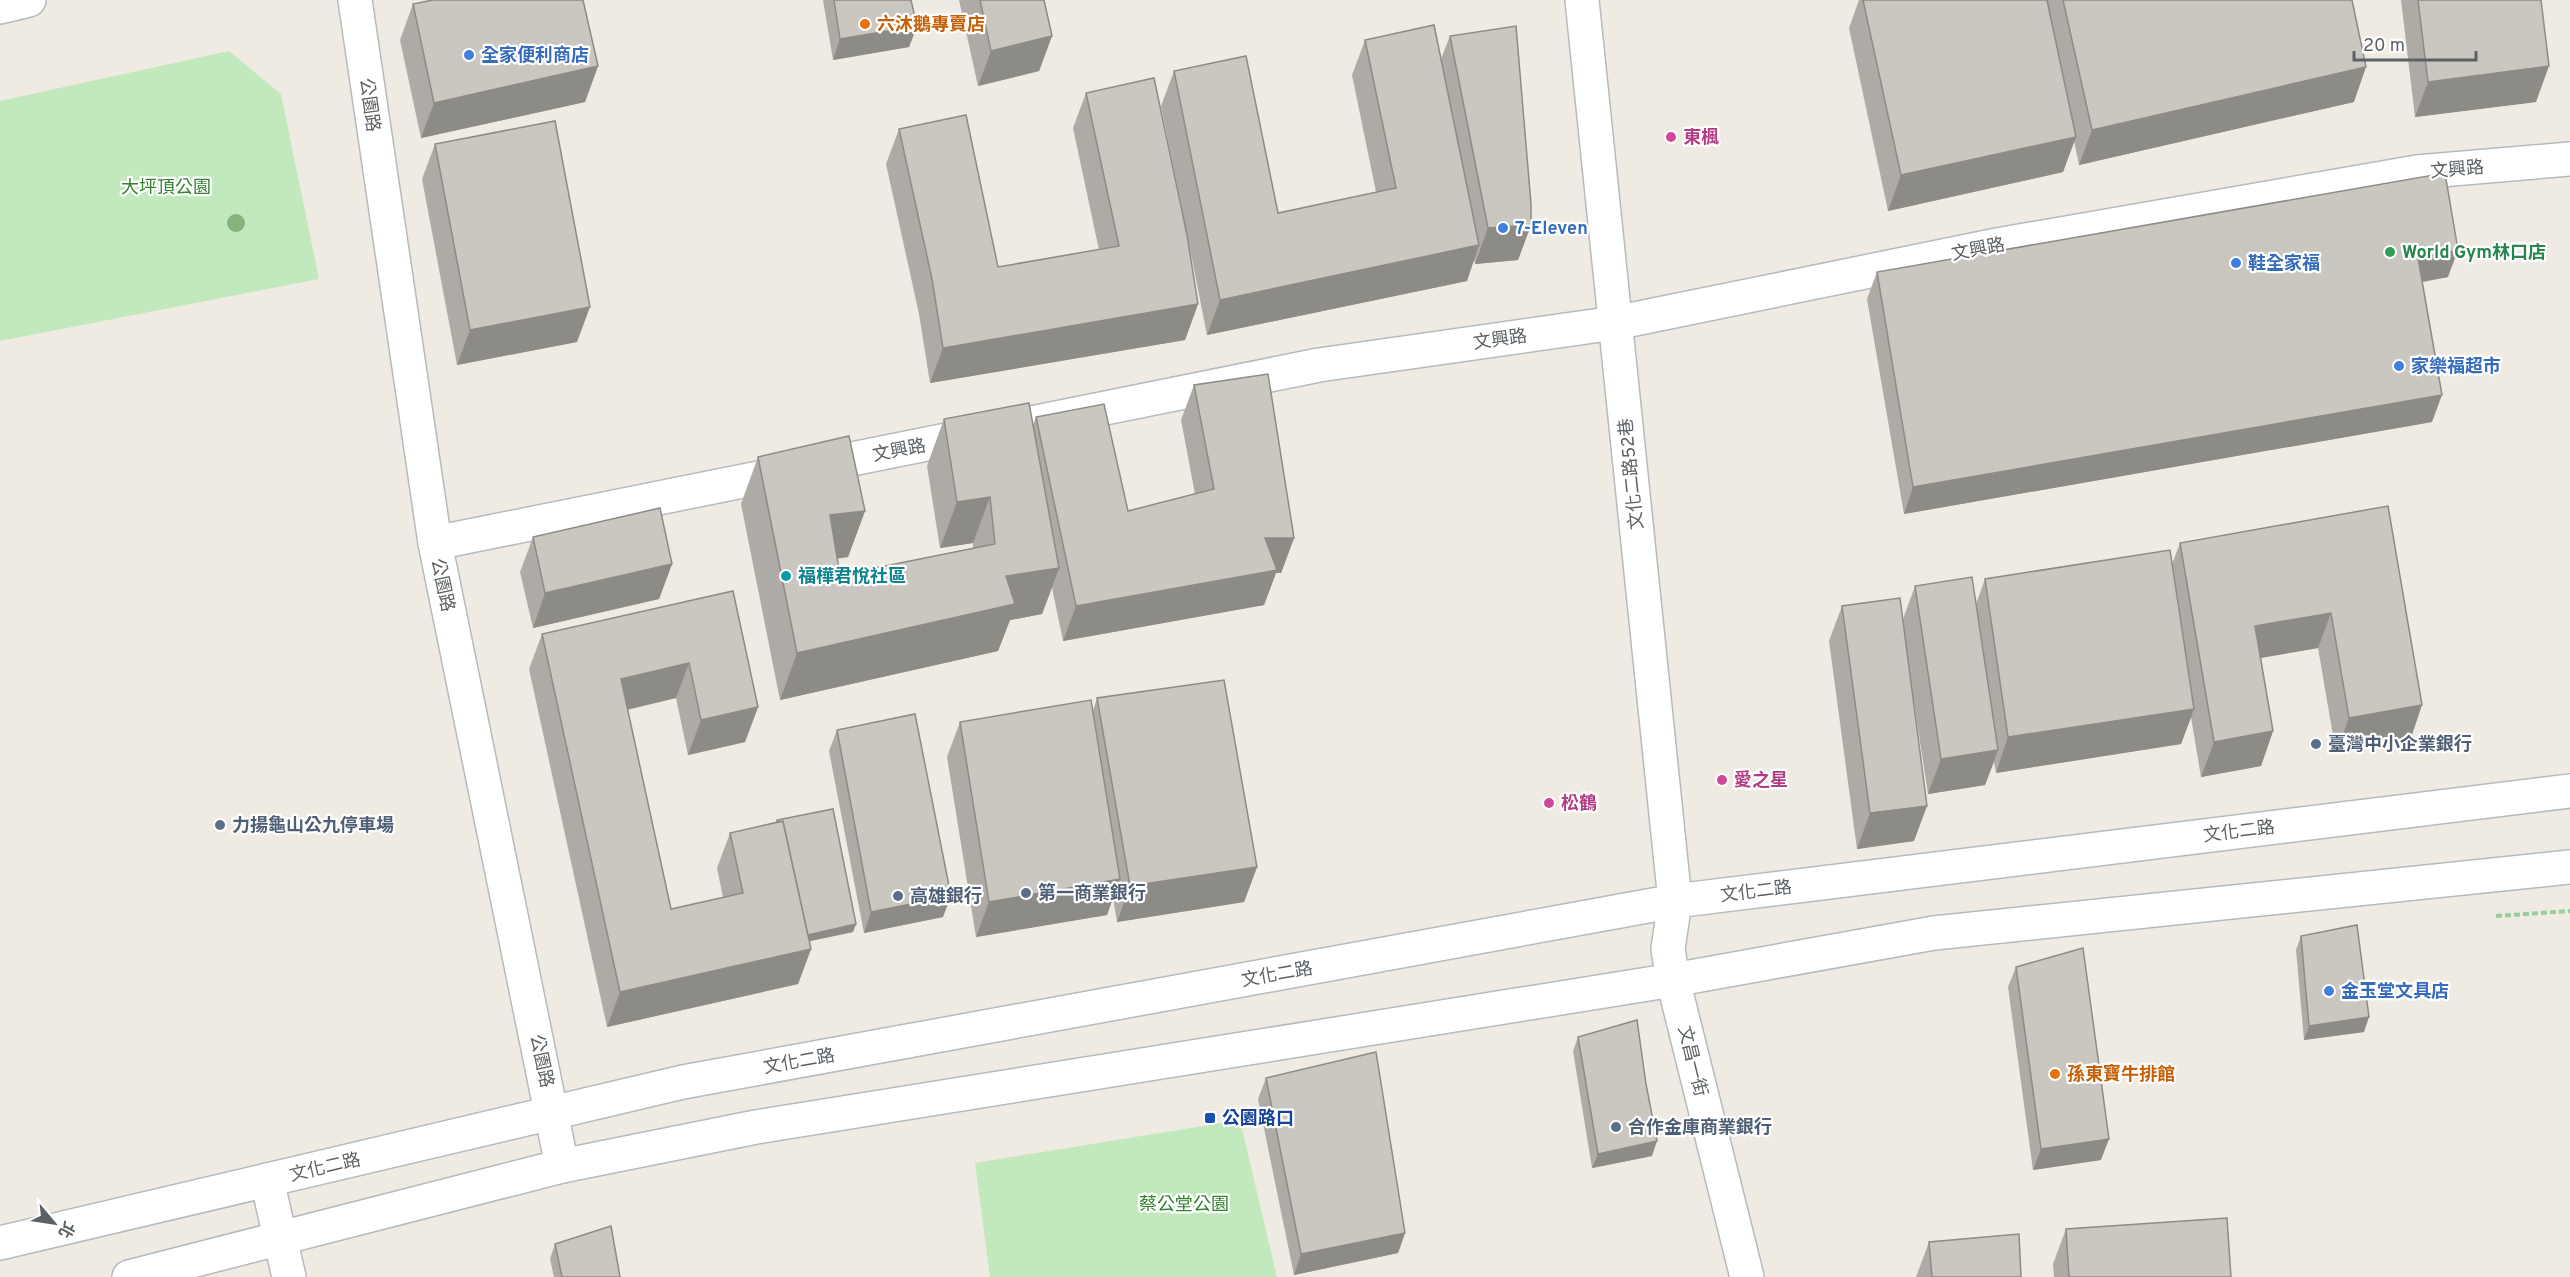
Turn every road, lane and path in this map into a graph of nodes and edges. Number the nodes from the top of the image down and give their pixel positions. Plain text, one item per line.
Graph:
1 (29, 0) edge
2 (355, 0) edge
3 (1581, 0) edge
4 (0, 7) edge
5 (2570, 159) edge
6 (1615, 323) junction
7 (435, 543) junction
8 (2570, 791) edge
9 (2570, 867) edge
10 (1675, 901) junction
11 (1671, 964) junction
12 (553, 1114) junction
13 (562, 1166) junction
14 (267, 1180) junction
15 (281, 1238) junction
16 (0, 1243) edge
17 (129, 1277) edge
18 (289, 1277) edge
19 (1747, 1277) edge

1 - 4 street
2 - 7 street, 公園路
3 - 6 street, 文化二路52巷
5 - 6 street, 文興路
6 - 7 street, 文興路
6 - 10 street, 文化二路52巷
7 - 12 street, 公園路
8 - 10 street, 文化二路
9 - 11 street
10 - 11 street, 文化二路52巷
10 - 12 street, 文化二路
11 - 13 street
11 - 19 street, 文昌一街
12 - 13 street, 公園路
12 - 14 street, 文化二路
13 - 15 street
14 - 15 street
14 - 16 street, 文化二路
15 - 17 street
15 - 18 street

